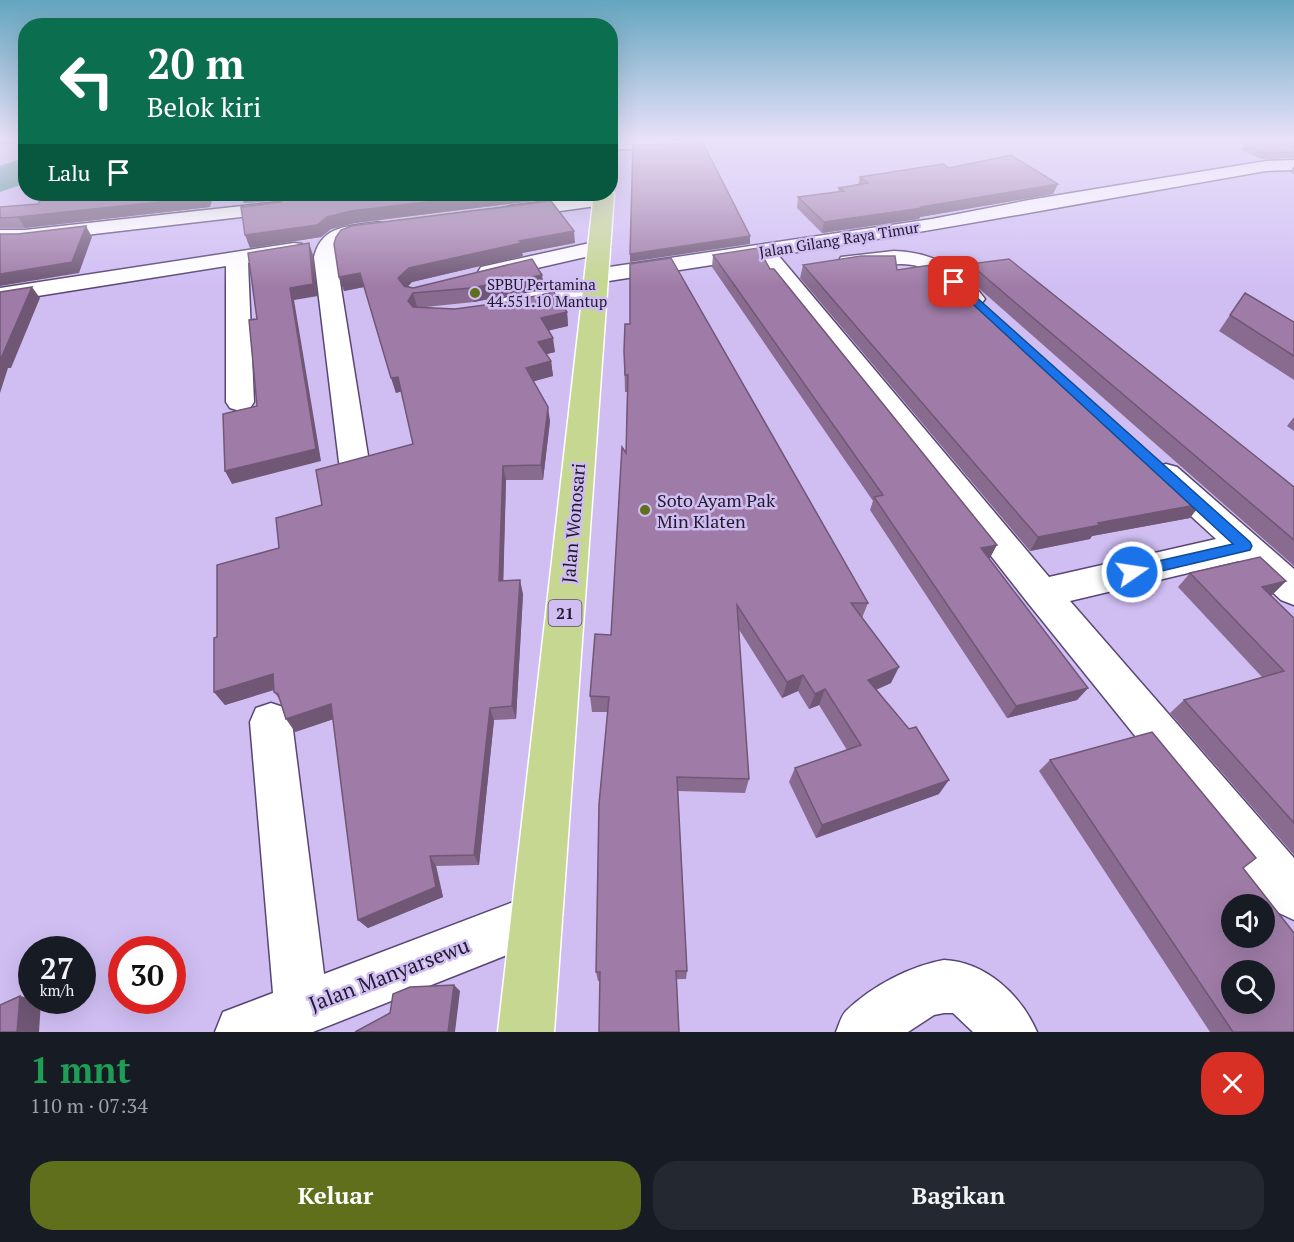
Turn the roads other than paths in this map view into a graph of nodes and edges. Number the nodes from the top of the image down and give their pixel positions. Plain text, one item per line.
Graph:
1 (1129, 189) edge
2 (281, 201) edge
3 (577, 201) edge
4 (604, 201) edge
5 (484, 215) edge
6 (404, 225) edge
7 (0, 236) edge
8 (328, 244) junction
9 (271, 252) junction
10 (237, 257) junction
11 (781, 264) junction
12 (833, 265) edge
13 (597, 270) junction
14 (467, 276) edge
15 (0, 295) edge
16 (491, 307) edge
17 (990, 315) edge
18 (240, 402) dead end
19 (1148, 458) edge
20 (354, 462) edge
21 (1245, 546) junction
22 (1294, 590) edge
23 (1041, 593) junction
24 (272, 722) dead end
25 (1294, 895) edge
26 (537, 918) junction
27 (300, 1008) junction
28 (243, 1032) edge
29 (526, 1032) edge
30 (864, 1032) edge
31 (1010, 1032) edge

1 - 11 street, Jalan Gilang Raya Timur
2 - 7 street
2 - 9 street
3 - 5 street
4 - 13 highway, Jalan Wonosari / 21
6 - 8 street
8 - 9 street
8 - 20 street
9 - 10 street
10 - 15 street
10 - 18 street
11 - 13 street, Jalan Gilang Raya Timur
11 - 23 street
12 - 17 street
13 - 14 street
13 - 16 street
13 - 26 highway, Jalan Wonosari / 21
19 - 21 street
21 - 22 street
21 - 23 street
23 - 25 street
24 - 27 street
26 - 27 street, Jalan Manyarsewu
26 - 29 highway, Jalan Wonosari / 21
27 - 28 street, Jalan Manyarsewu
30 - 31 street

